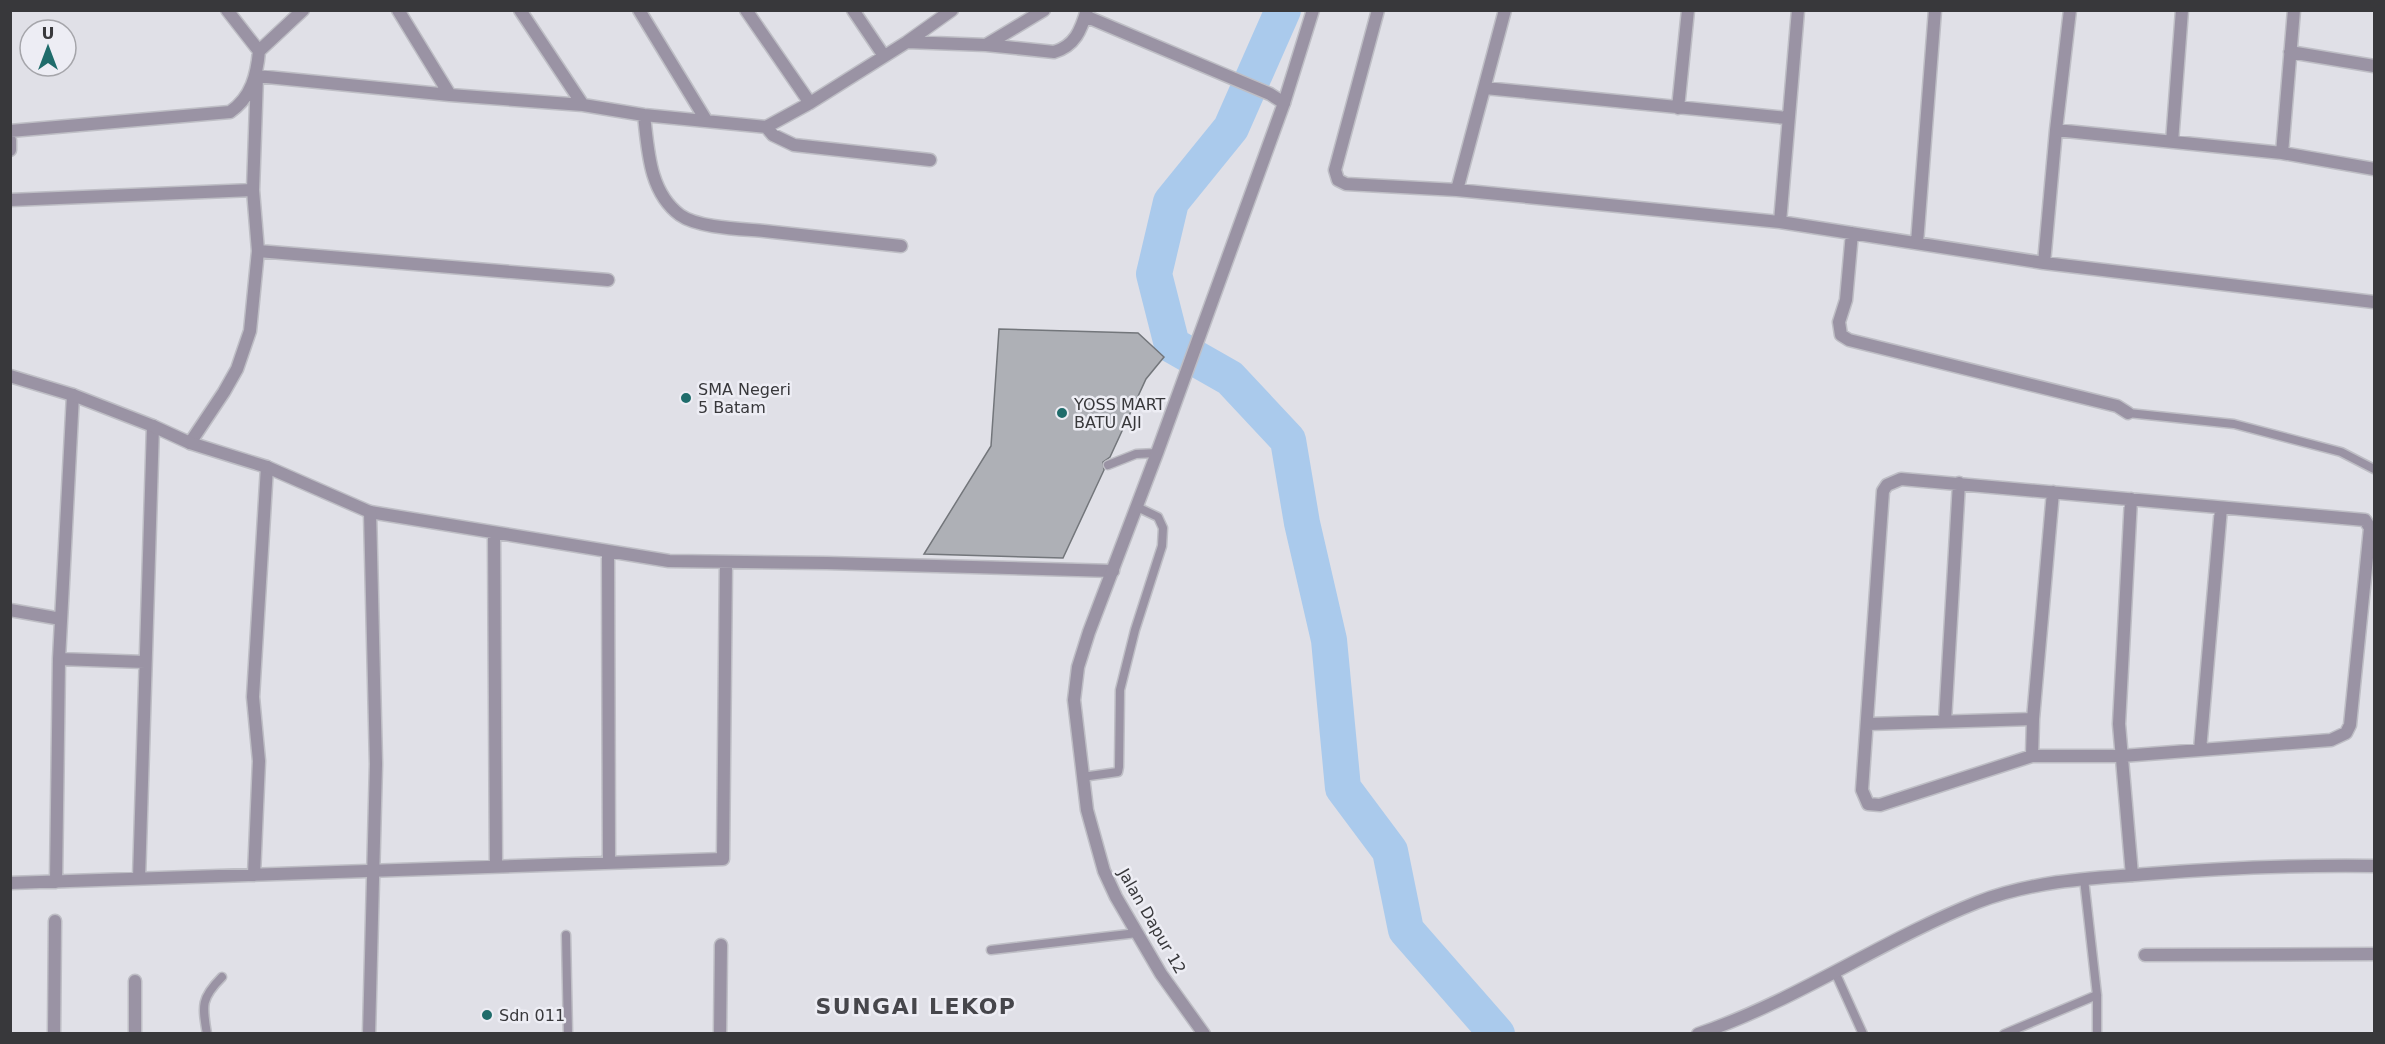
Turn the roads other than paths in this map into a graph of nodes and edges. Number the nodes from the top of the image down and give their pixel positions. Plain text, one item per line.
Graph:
1 (227, 10) edge
2 (303, 10) edge
3 (398, 10) edge
4 (520, 10) edge
5 (746, 10) edge
6 (853, 10) edge
7 (952, 10) edge
8 (1044, 10) edge
9 (1313, 10) edge
10 (1378, 10) edge
11 (1505, 10) edge
12 (1688, 10) edge
13 (1798, 10) edge
14 (1935, 10) edge
15 (2070, 10) edge
16 (2182, 10) edge
17 (2294, 10) edge
18 (644, 12) edge
19 (1086, 13) edge
20 (907, 42) junction
21 (986, 45) junction
22 (259, 51) junction
23 (2290, 52) junction
24 (884, 56) junction
25 (2374, 66) edge
26 (256, 76) junction
27 (1485, 88) junction
28 (450, 95) junction
29 (810, 103) junction
30 (1284, 103) junction
31 (583, 105) junction
32 (1678, 108) junction
33 (644, 115) junction
34 (1787, 118) junction
35 (706, 120) junction
36 (766, 127) junction
37 (2056, 130) junction
38 (10, 131) edge
39 (10, 140) edge
40 (2172, 142) junction
41 (10, 150) edge
42 (2282, 153) junction
43 (930, 160) dead end
44 (2374, 169) edge
45 (253, 189) junction
46 (1457, 190) junction
47 (10, 200) edge
48 (1779, 222) junction
49 (1852, 233) junction
50 (1917, 243) junction
51 (901, 246) dead end
52 (258, 251) junction
53 (2044, 263) junction
54 (608, 280) dead end
55 (2374, 302) edge
56 (10, 376) edge
57 (73, 395) junction
58 (2128, 413) joint
59 (153, 426) junction
60 (190, 443) junction
61 (1157, 453) junction
62 (1108, 465) dead end
63 (267, 467) junction
64 (2374, 469) edge
65 (1959, 483) junction
66 (2054, 492) junction
67 (2131, 500) junction
68 (1137, 507) junction
69 (2221, 508) junction
70 (370, 512) junction
71 (494, 534) junction
72 (608, 552) junction
73 (726, 562) junction
74 (1113, 571) junction
75 (10, 610) edge
76 (61, 619) junction
77 (59, 659) junction
78 (145, 662) junction
79 (2033, 719) junction
80 (1945, 721) junction
81 (1868, 724) junction
82 (2200, 750) junction
83 (2032, 756) junction
84 (2122, 756) junction
85 (1082, 777) junction
86 (609, 863) junction
87 (2374, 866) edge
88 (496, 867) junction
89 (375, 871) junction
90 (254, 875) junction
91 (2132, 875) junction
92 (139, 879) junction
93 (2084, 879) junction
94 (56, 882) junction
95 (10, 883) edge
96 (55, 921) dead end
97 (1137, 933) junction
98 (566, 935) dead end
99 (721, 945) dead end
100 (991, 950) dead end
101 (2374, 954) edge
102 (2145, 955) dead end
103 (1835, 972) junction
104 (222, 977) dead end
105 (135, 981) dead end
106 (2097, 995) junction
107 (54, 1034) edge
108 (135, 1034) edge
109 (207, 1034) edge
110 (369, 1034) edge
111 (568, 1034) edge
112 (720, 1034) edge
113 (1204, 1034) edge
114 (1698, 1034) edge
115 (1863, 1034) edge
116 (2004, 1034) edge
117 (2097, 1034) edge

1 - 22 street
2 - 22 street
3 - 28 street
4 - 31 street
5 - 29 street
6 - 24 street
7 - 20 street
8 - 21 street
9 - 30 street, Jalan Dapur 12
10 - 46 street
11 - 27 street
12 - 32 street
13 - 34 street
14 - 50 street
15 - 37 street
16 - 40 street
17 - 23 street
18 - 35 street
19 - 21 street
19 - 30 street
20 - 21 street
20 - 24 street
22 - 26 street
23 - 25 street
23 - 42 street
24 - 29 street
26 - 28 street
26 - 38 street
26 - 45 street
27 - 32 street
27 - 46 street
28 - 31 street
29 - 36 street
30 - 61 street, Jalan Dapur 12
31 - 33 street
32 - 34 street
33 - 35 street
33 - 51 street
34 - 48 street
35 - 36 street
36 - 43 street
37 - 40 street
37 - 53 street
39 - 41 street
40 - 42 street
42 - 44 street
45 - 47 street
45 - 52 street
46 - 48 street
48 - 49 street
49 - 50 street
49 - 58 street
50 - 53 street
52 - 54 street
52 - 60 street
53 - 55 street
56 - 57 street
57 - 59 street
57 - 76 street
58 - 64 lane
59 - 60 street
59 - 78 street
60 - 63 street
61 - 62 lane
61 - 68 street, Jalan Dapur 12
63 - 70 street
63 - 90 street
65 - 66 street
65 - 80 street
65 - 81 street
66 - 67 street
66 - 79 street
67 - 69 street
67 - 84 street
68 - 74 street, Jalan Dapur 12
68 - 85 lane
69 - 82 street
69 - 82 street
70 - 71 street
70 - 89 street
71 - 72 street
71 - 88 street
72 - 73 street
72 - 86 street
73 - 74 street
73 - 86 street
74 - 85 street, Jalan Dapur 12
75 - 76 street
76 - 77 street
77 - 78 street
77 - 94 street
78 - 92 street
79 - 80 street
79 - 83 street
80 - 81 street
81 - 83 street
82 - 84 street
83 - 84 street
84 - 91 street
85 - 97 street, Jalan Dapur 12
86 - 88 street
87 - 91 street
88 - 89 street
89 - 90 street
89 - 110 street
90 - 92 street
91 - 93 street
92 - 94 street
93 - 103 street
93 - 106 lane
94 - 95 street
96 - 107 street
97 - 100 lane
97 - 113 street, Jalan Dapur 12
98 - 111 lane
99 - 112 street
101 - 102 street
103 - 114 street
103 - 115 lane
104 - 109 lane
105 - 108 street
106 - 116 lane
106 - 117 lane

